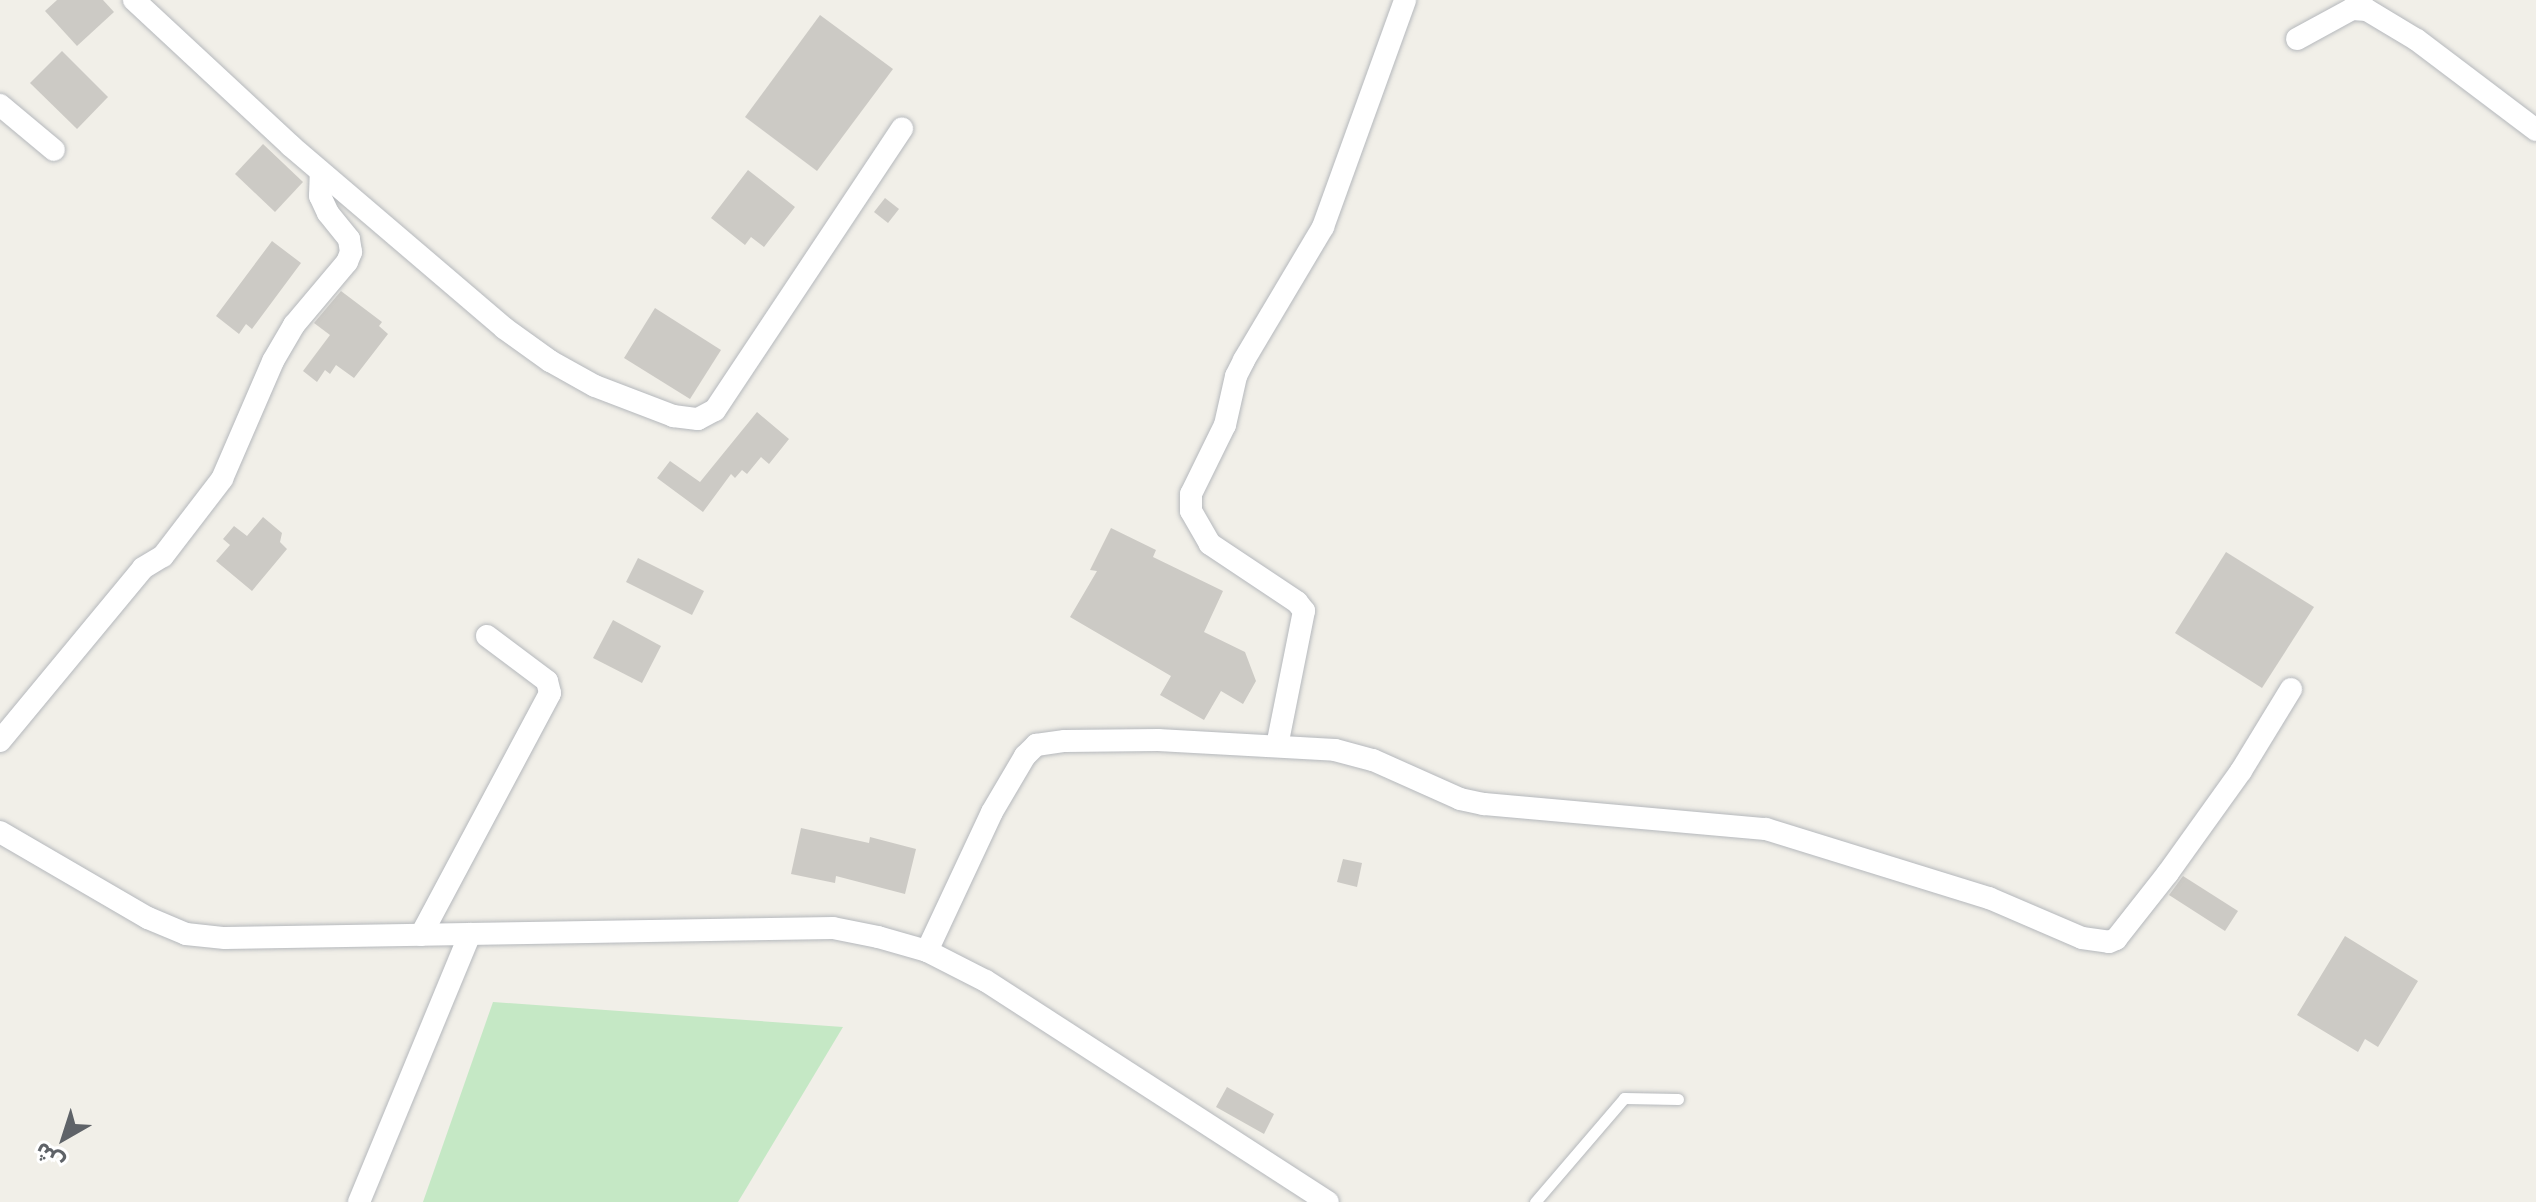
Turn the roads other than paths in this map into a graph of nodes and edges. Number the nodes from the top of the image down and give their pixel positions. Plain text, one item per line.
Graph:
1 (134, 0) edge
2 (1405, 0) edge
3 (2297, 39) dead end
4 (0, 105) edge
5 (902, 129) dead end
6 (2536, 130) edge
7 (54, 150) dead end
8 (321, 172) junction
9 (487, 636) dead end
10 (2291, 689) dead end
11 (0, 741) edge
12 (1277, 746) junction
13 (0, 832) edge
14 (470, 934) junction
15 (421, 935) junction
16 (927, 951) junction
17 (1678, 1099) dead end
18 (359, 1202) edge
19 (1328, 1202) edge
20 (1535, 1202) edge

1 - 8 street
2 - 12 street
3 - 6 street
4 - 7 street
5 - 8 street
8 - 11 street
9 - 15 street
10 - 12 street
12 - 16 street
13 - 15 street
14 - 15 street
14 - 16 street
14 - 18 street
16 - 19 street
17 - 20 lane

